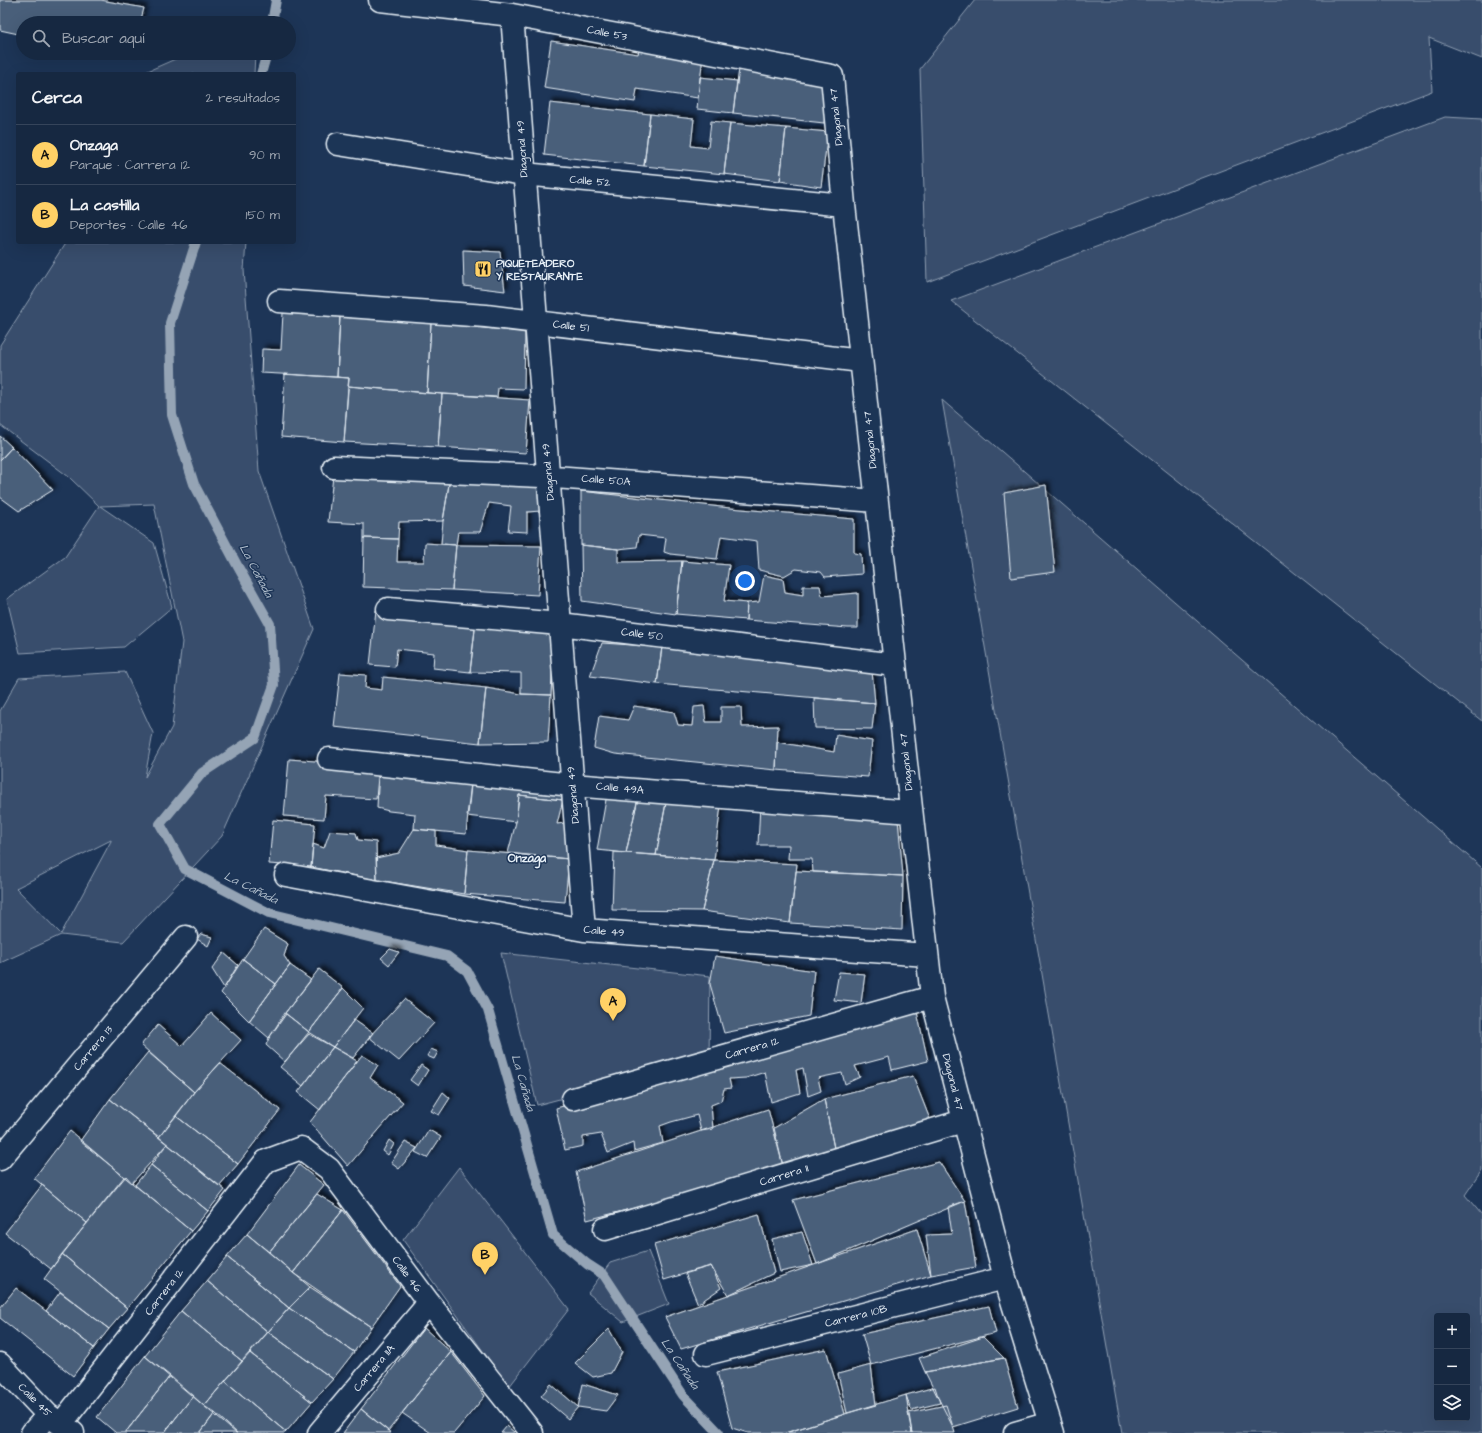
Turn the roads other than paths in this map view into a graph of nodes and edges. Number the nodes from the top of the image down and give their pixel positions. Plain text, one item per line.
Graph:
1 (380, 0) edge
2 (512, 15) junction
3 (832, 76) joint
4 (338, 144) dead end
5 (524, 174) junction
6 (844, 205) junction
7 (279, 301) dead end
8 (536, 321) junction
9 (861, 361) junction
10 (334, 467) dead end
11 (548, 476) junction
12 (877, 501) junction
13 (388, 610) dead end
14 (560, 624) junction
15 (895, 665) junction
16 (329, 759) dead end
17 (572, 785) junction
18 (912, 812) junction
19 (286, 875) dead end
20 (584, 930) junction
21 (186, 937) dead end
22 (926, 955) junction
23 (932, 997) junction
24 (573, 1099) dead end
25 (963, 1121) junction
26 (0, 1159) edge
27 (266, 1160) joint
28 (605, 1229) dead end
29 (1005, 1278) junction
30 (429, 1304) junction
31 (706, 1354) dead end
32 (0, 1364) edge
33 (61, 1424) edge
34 (1051, 1428) edge
35 (32, 1433) edge
36 (319, 1433) edge
37 (532, 1433) edge
38 (1015, 1433) edge

1 - 2 street, Calle 53
2 - 3 street, Calle 53
2 - 5 street, Diagonal 49
3 - 6 street, Diagonal 47
4 - 5 street, Calle 52
5 - 6 street, Calle 52
5 - 8 street, Diagonal 49
6 - 9 street, Diagonal 47
7 - 8 street, Calle 51
8 - 9 street, Calle 51
8 - 11 street, Diagonal 49
9 - 12 street, Diagonal 47
10 - 11 street, Calle 50A
11 - 12 street, Calle 50A
11 - 14 street, Diagonal 49
12 - 15 street, Diagonal 47
13 - 14 street, Calle 50
14 - 15 street, Calle 50
14 - 17 street, Diagonal 49
15 - 18 street, Diagonal 47
16 - 17 street, Calle 49A
17 - 18 street, Calle 49A
17 - 20 street, Diagonal 49
18 - 22 street, Diagonal 47
19 - 20 street, Calle 49
20 - 22 street, Calle 49
21 - 26 street, Carrera 13
22 - 23 street, Diagonal 47
23 - 24 street, Carrera 12
23 - 25 street, Diagonal 47
25 - 28 street, Carrera 11
25 - 29 street, Diagonal 47
27 - 30 street, Calle 46
27 - 33 street, Carrera 12
29 - 31 street, Carrera 10B
29 - 34 street, Diagonal 47
30 - 36 street, Carrera 11A
30 - 37 street, Calle 46
32 - 33 street, Calle 45
33 - 35 street, Carrera 12
34 - 38 street

